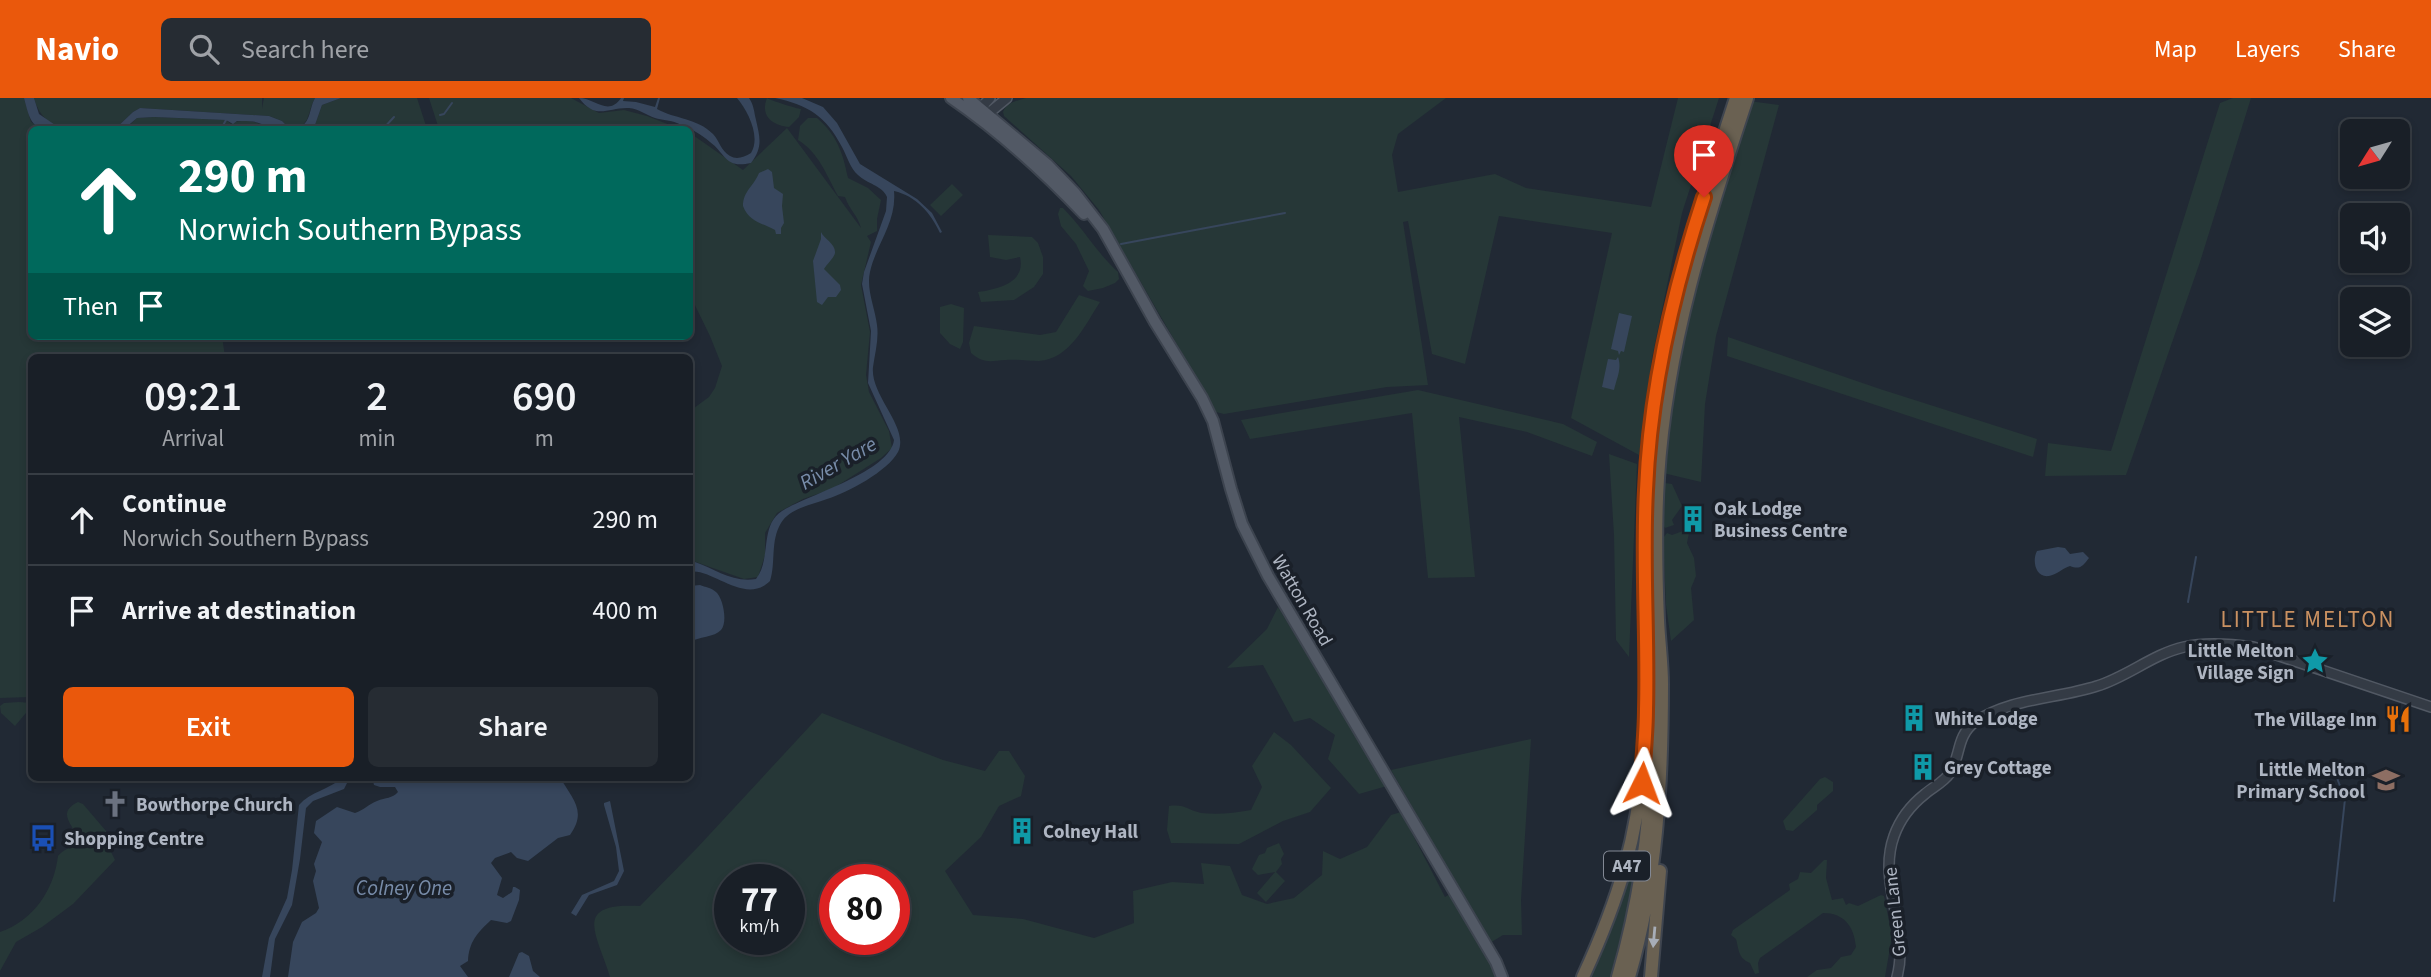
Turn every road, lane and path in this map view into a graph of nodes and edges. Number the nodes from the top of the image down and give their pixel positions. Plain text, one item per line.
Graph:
1 (951, 98) edge
2 (968, 98) edge
3 (990, 98) edge
4 (1007, 98) edge
5 (1736, 98) edge
6 (1747, 98) edge
7 (981, 114) junction
8 (1645, 532) junction
9 (1662, 681) junction
10 (2431, 707) edge
11 (1502, 973) edge
12 (1583, 977) edge
13 (1618, 977) edge
14 (1629, 977) edge
15 (1651, 977) edge
16 (1897, 977) edge

1 - 7 main road, Watton Road
2 - 7 main road, Watton Road
3 - 7 street
4 - 7 street
5 - 8 highway, A47
6 - 9 highway, A47
7 - 11 main road, Watton Road
8 - 12 highway, A47
8 - 13 highway, A47
9 - 14 highway, A47
9 -> 15 highway, A47
10 - 16 street, Green Lane

